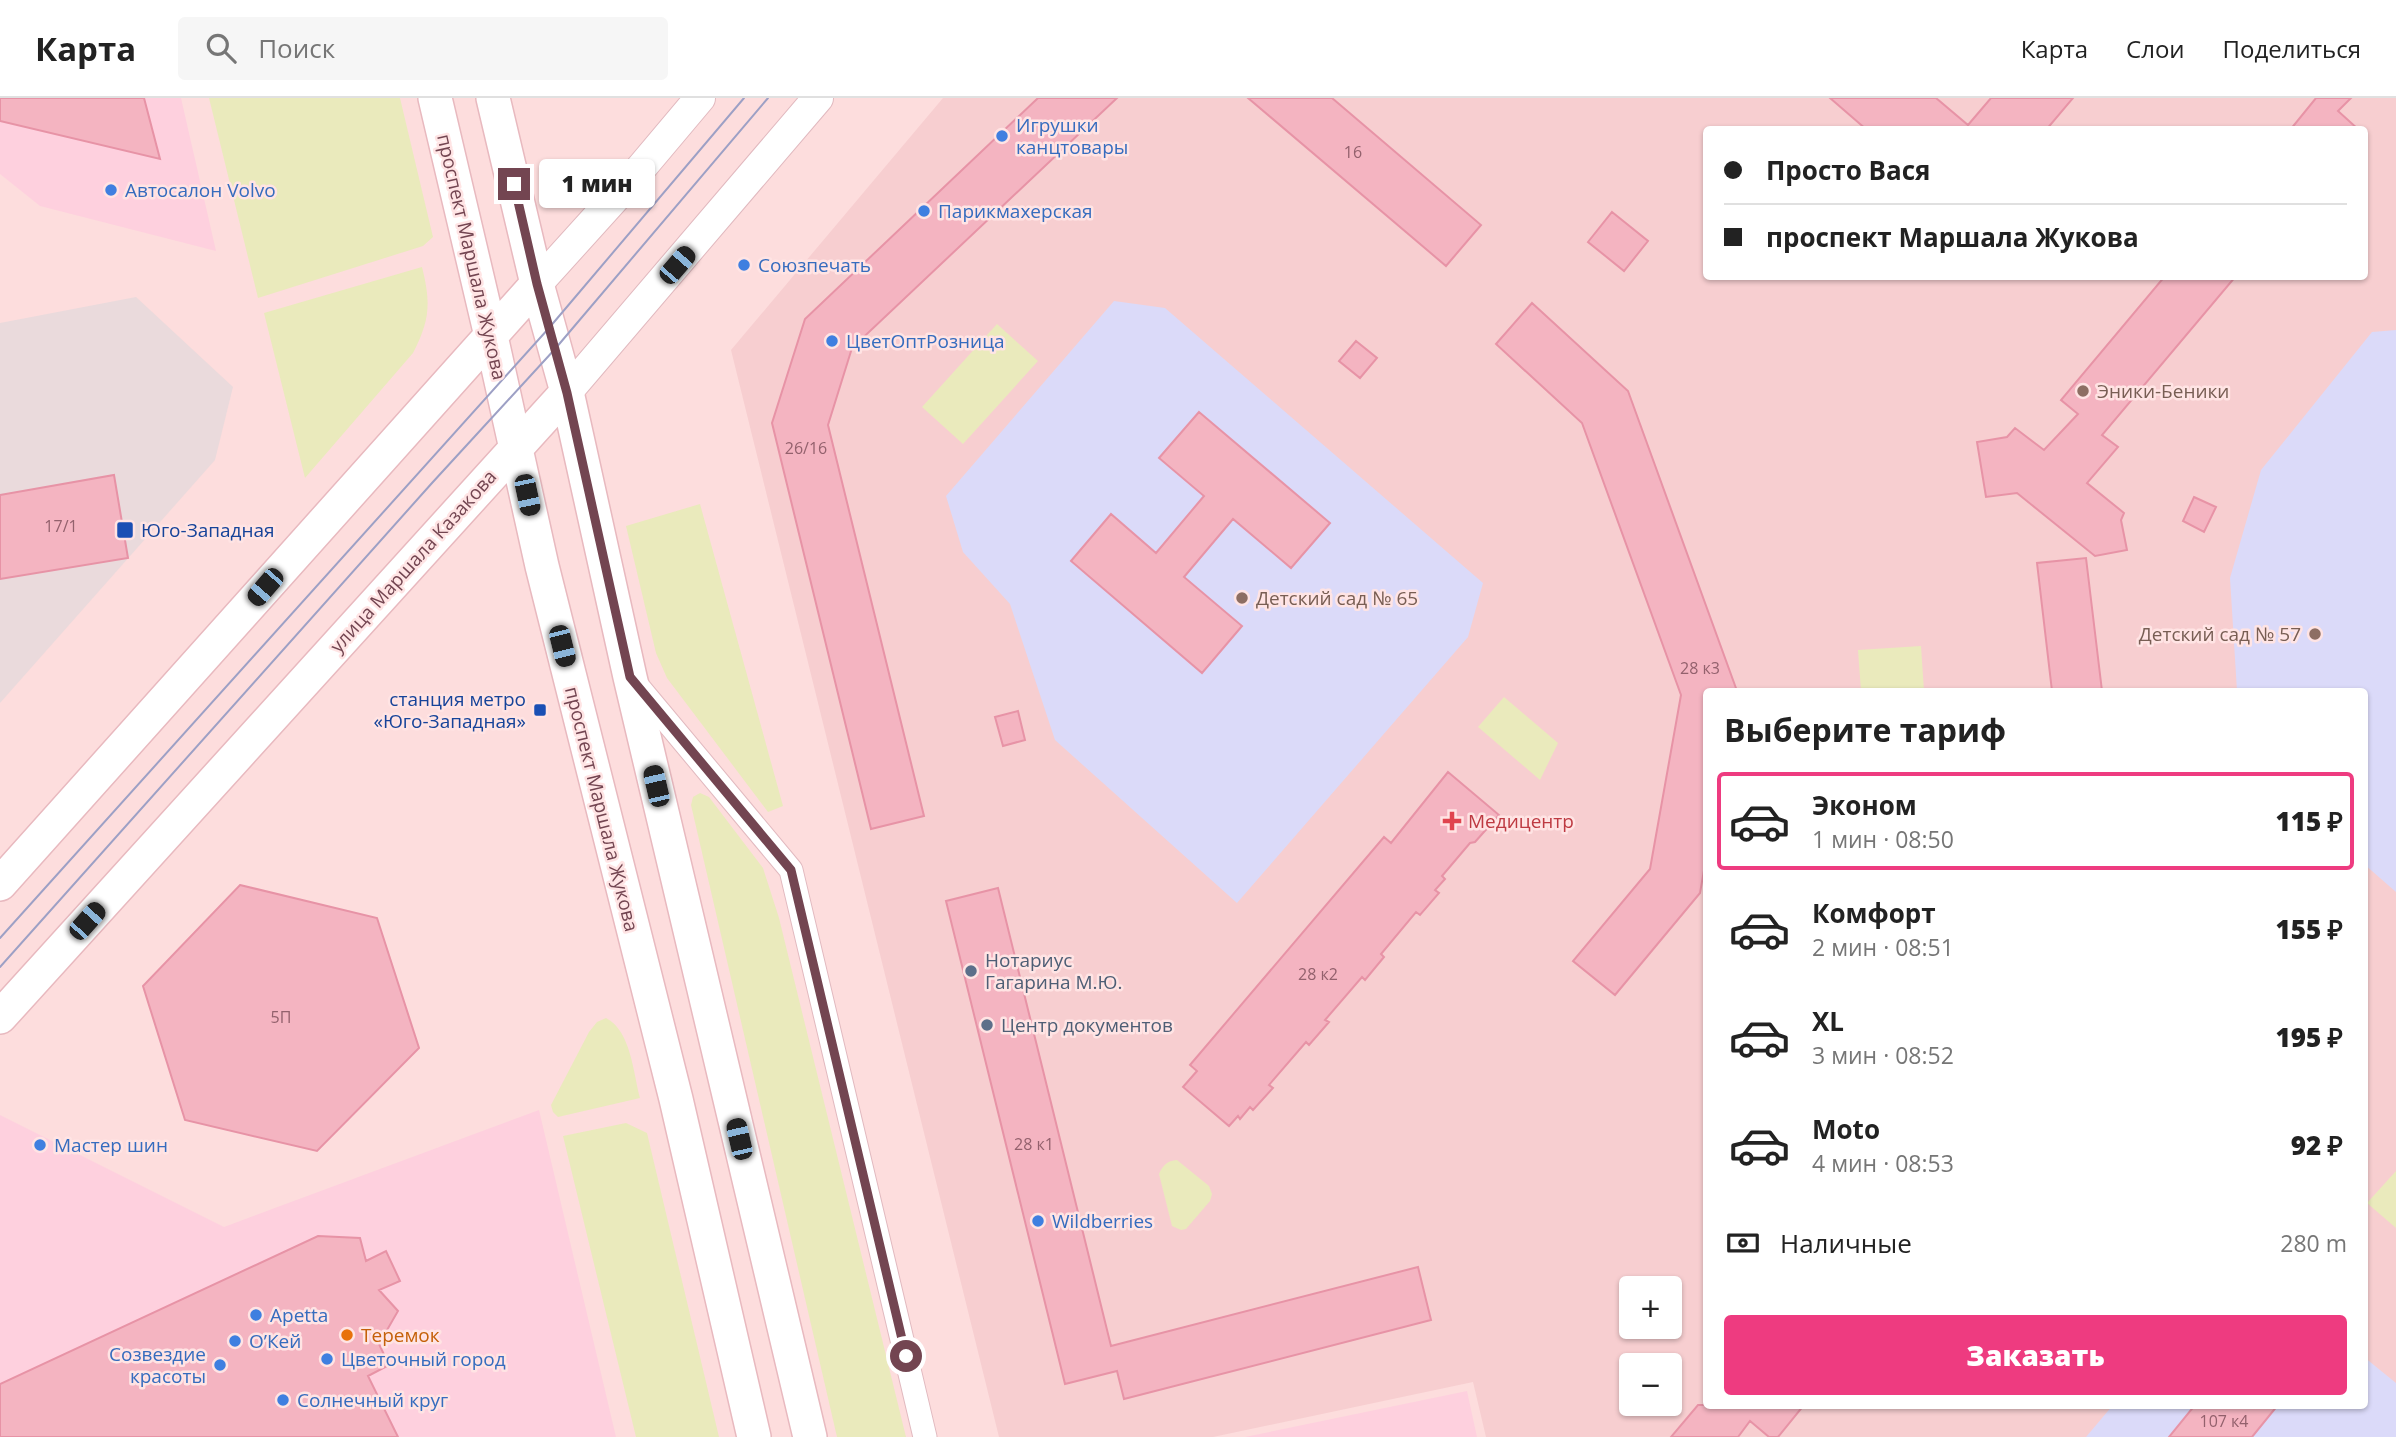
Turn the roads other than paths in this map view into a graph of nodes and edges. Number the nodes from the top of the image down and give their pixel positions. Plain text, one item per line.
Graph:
1 (435, 98) edge
2 (494, 98) edge
3 (700, 98) edge
4 (818, 98) edge
5 (537, 284) junction
6 (491, 335) junction
7 (567, 393) junction
8 (517, 447) junction
9 (630, 677) junction
10 (0, 884) edge
11 (0, 1017) edge
12 (754, 1437) edge
13 (810, 1437) edge
14 (925, 1437) edge

1 - 6 main road, проспект Маршала Жукова
2 - 5 main road
3 - 5 street
4 - 7 street, улица Маршала Казакова
5 - 6 main road
5 - 7 main road
6 - 8 main road, проспект Маршала Жукова
6 - 10 main road
7 - 8 main road, улица Маршала Казакова
7 - 9 main road
8 - 11 main road, улица Маршала Казакова
8 - 12 main road, проспект Маршала Жукова
9 - 13 main road
9 - 14 street

